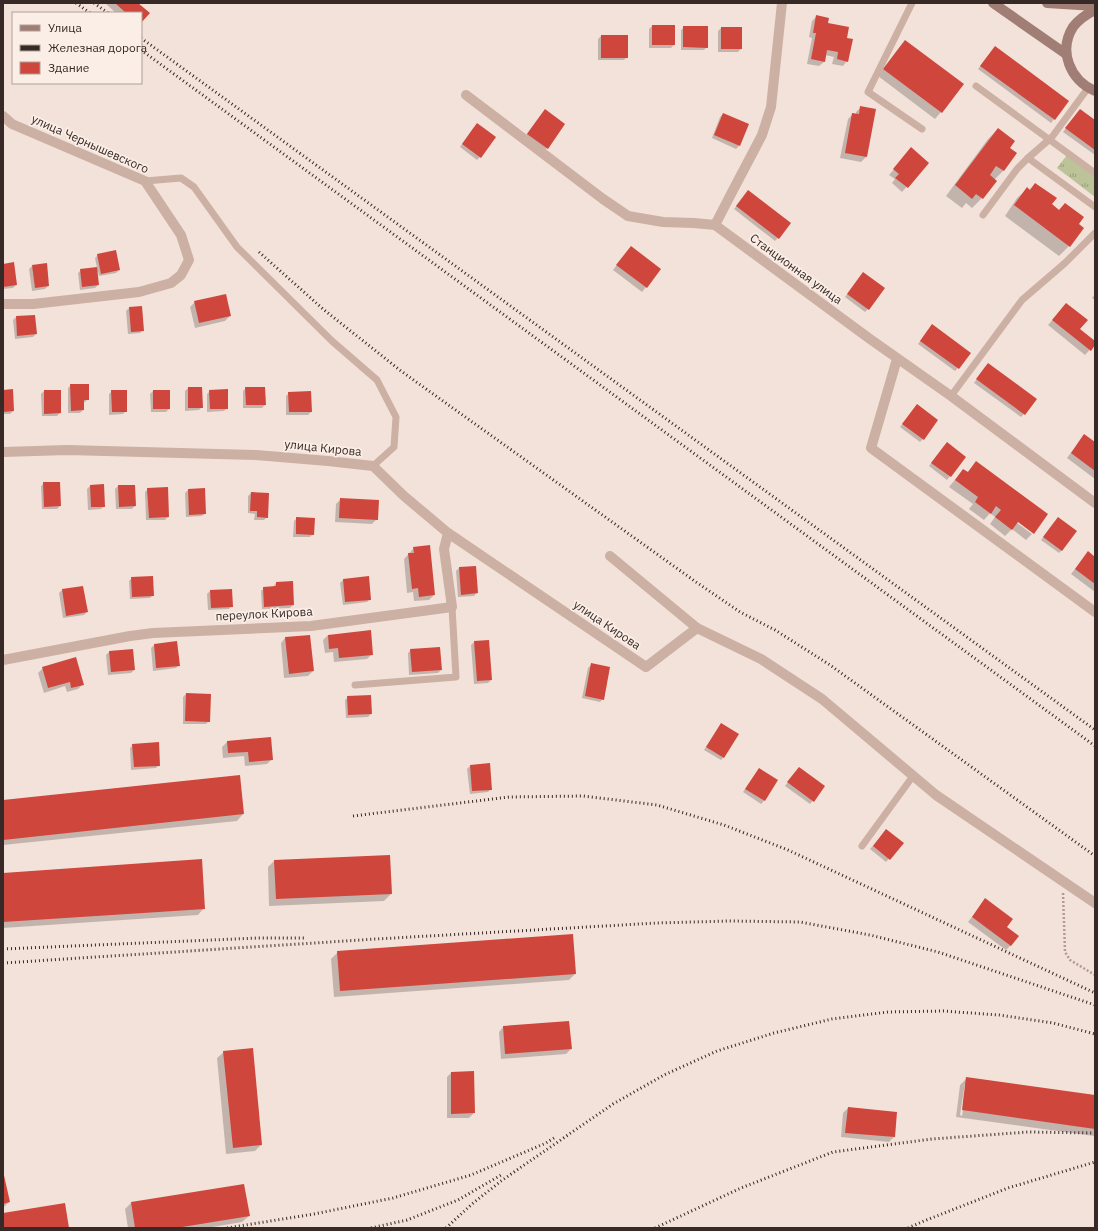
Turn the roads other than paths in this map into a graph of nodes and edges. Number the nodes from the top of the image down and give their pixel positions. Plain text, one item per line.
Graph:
1 (782, 3) edge
2 (912, 3) edge
3 (993, 3) edge
4 (1047, 3) edge
5 (1095, 6) edge
6 (1095, 10) edge
7 (1066, 54) junction
8 (976, 86) dead end
9 (1092, 89) edge
10 (466, 95) dead end
11 (3, 116) edge
12 (922, 130) dead end
13 (1050, 140) junction
14 (1028, 158) junction
15 (1095, 173) edge
16 (145, 180) junction
17 (1095, 207) edge
18 (983, 215) dead end
19 (715, 225) junction
20 (1095, 233) edge
21 (3, 304) edge
22 (897, 359) junction
23 (951, 396) junction
24 (3, 452) edge
25 (373, 466) junction
26 (1095, 503) edge
27 (448, 533) junction
28 (610, 556) dead end
29 (452, 607) junction
30 (1095, 612) edge
31 (697, 628) junction
32 (3, 660) edge
33 (355, 684) dead end
34 (914, 776) junction
35 (862, 846) dead end
36 (1095, 904) edge

1 - 19 street
2 - 12 lane
3 - 7 street
4 - 5 street
6 - 7 street
7 - 9 street
8 - 13 lane
9 - 13 lane
10 - 19 street
11 - 16 street, улица Чернышевского
13 - 14 lane
13 - 15 lane
14 - 17 lane
14 - 18 lane
16 - 21 street, улица Чернышевского
16 - 25 lane
19 - 22 street, Станционная улица
20 - 23 lane
22 - 23 street, Станционная улица
22 - 30 street
23 - 26 street, Станционная улица
24 - 25 street, улица Кирова
25 - 27 street, улица Кирова
27 - 29 street
27 - 31 street, улица Кирова
28 - 31 street
29 - 32 street, переулок Кирова
29 - 33 lane
31 - 34 street
34 - 35 lane
34 - 36 street

